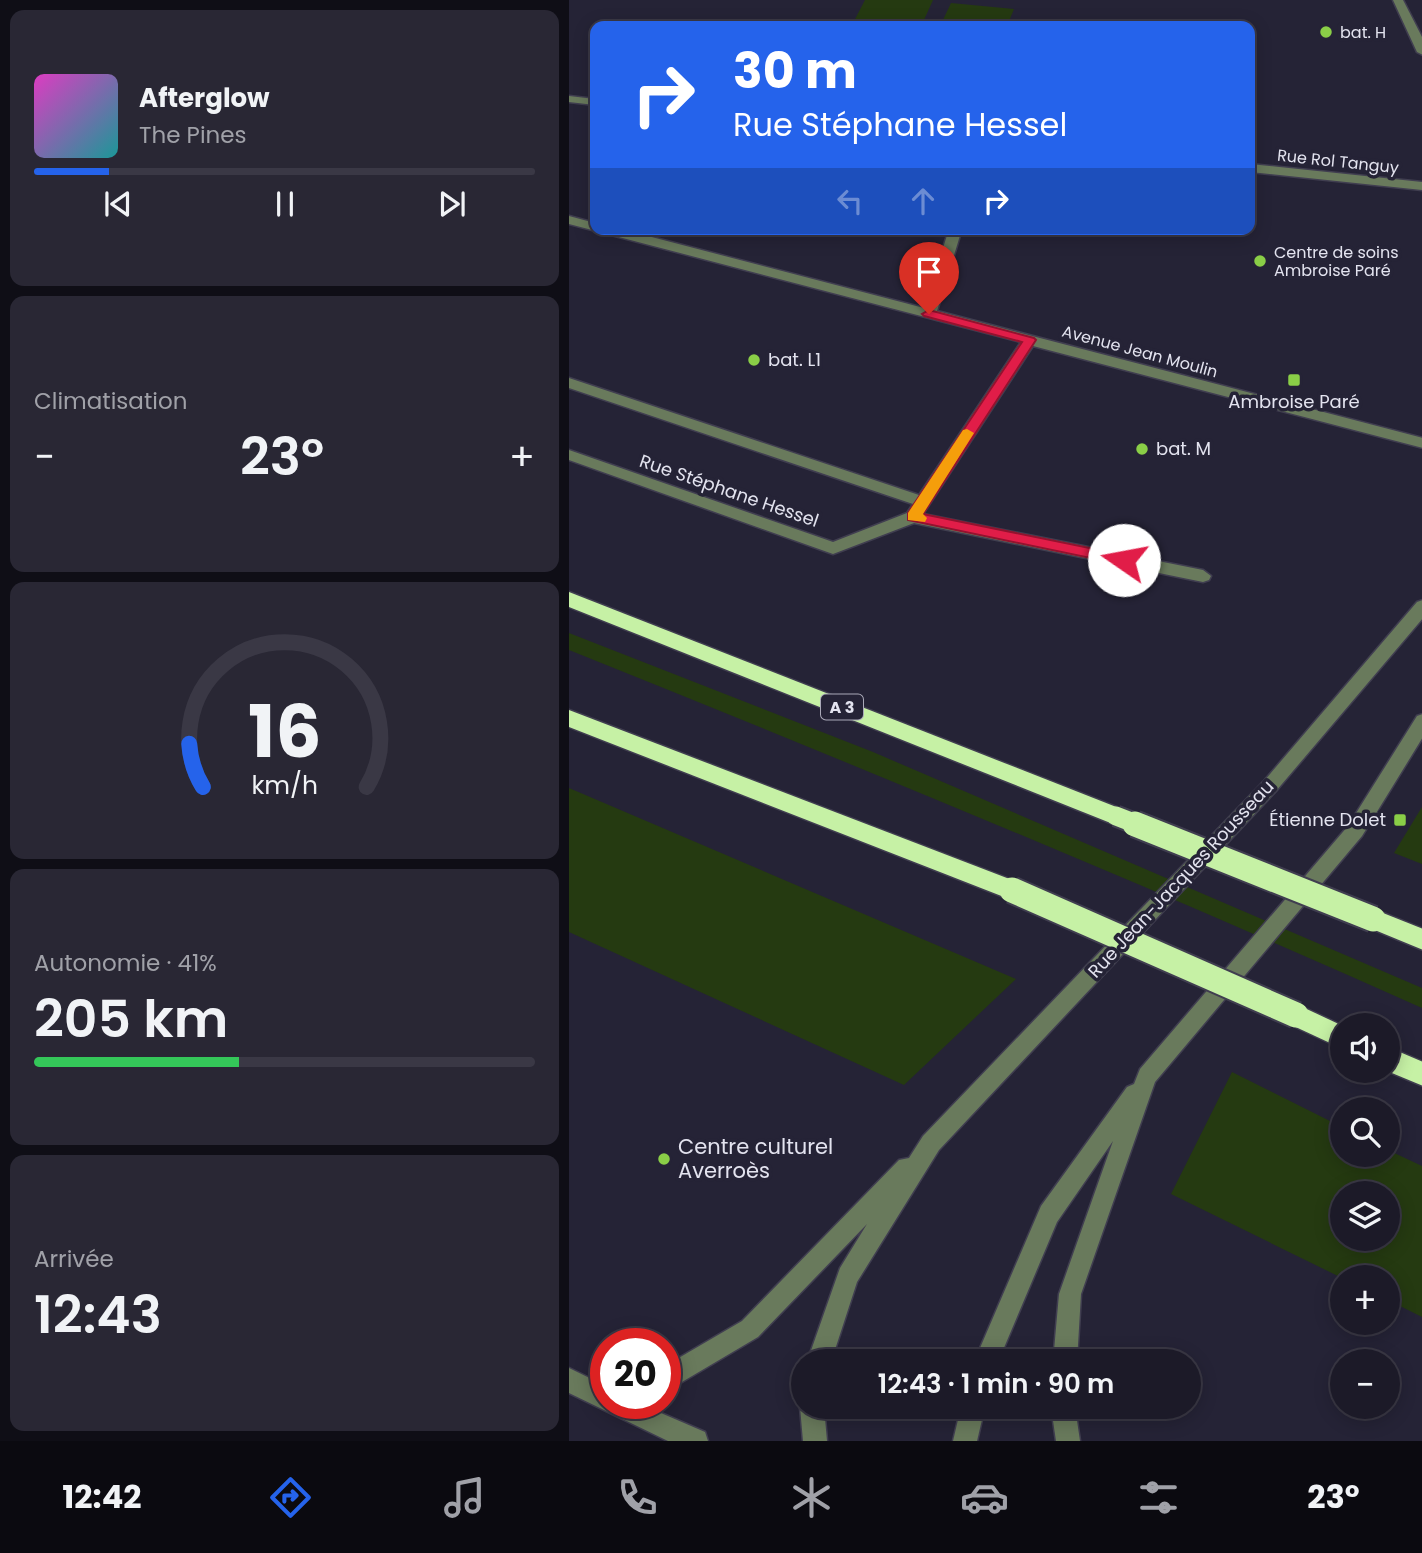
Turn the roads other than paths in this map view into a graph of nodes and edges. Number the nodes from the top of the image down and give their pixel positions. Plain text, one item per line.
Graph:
1 (1398, 0) edge
2 (1422, 52) edge
3 (569, 99) edge
4 (590, 101) edge
5 (1255, 169) edge
6 (1422, 186) edge
7 (569, 220) edge
8 (590, 226) edge
9 (628, 235) edge
10 (954, 235) edge
11 (929, 314) junction
12 (1030, 340) junction
13 (569, 383) edge
14 (1422, 443) edge
15 (569, 455) edge
16 (923, 502) junction
17 (913, 517) junction
18 (1203, 576) dead end
19 (569, 599) edge
20 (1422, 606) edge
21 (569, 718) edge
22 (1422, 721) edge
23 (1422, 940) edge
24 (1330, 1032) edge
25 (1400, 1065) edge
26 (1422, 1075) edge
27 (1147, 1076) junction
28 (931, 1143) junction
29 (823, 1349) edge
30 (992, 1349) edge
31 (1066, 1349) edge
32 (681, 1370) edge
33 (569, 1380) edge
34 (590, 1391) edge
35 (649, 1419) edge
36 (813, 1419) edge
37 (970, 1419) edge
38 (1065, 1419) edge
39 (696, 1441) edge
40 (815, 1441) edge
41 (965, 1441) edge
42 (1068, 1441) edge

1 - 2 street
3 - 4 street
5 - 6 street, Rue Rol Tanguy
7 - 8 street
9 - 11 street, Avenue Jean Moulin
10 - 11 street
11 - 12 street, Avenue Jean Moulin
12 - 14 street, Avenue Jean Moulin
12 - 16 street
13 - 16 street
15 - 17 street, Rue Stéphane Hessel
16 - 17 street
17 - 18 street
19 - 23 highway, A 3, bridge
20 - 28 street, Rue Jean-Jacques Rousseau
21 - 24 highway, bridge
22 - 27 street
25 - 26 highway
27 - 30 street
27 - 31 street
28 - 29 street, Rue Jean-Jacques Rousseau
28 - 32 street, Rue Jean-Jacques Rousseau
33 - 34 street
35 - 39 street
36 - 40 street
37 - 41 street
38 - 42 street

